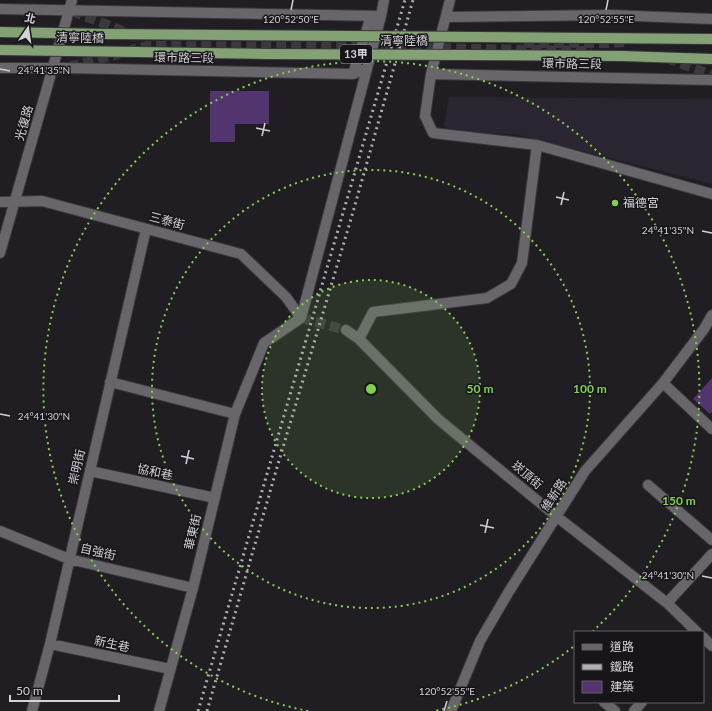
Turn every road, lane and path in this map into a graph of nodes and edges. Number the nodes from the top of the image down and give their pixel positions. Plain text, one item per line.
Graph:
1 (384, 0) edge
2 (450, 0) edge
3 (71, 5) edge
4 (0, 9) edge
5 (376, 16) junction
6 (447, 17) junction
7 (712, 19) edge
8 (0, 32) edge
9 (712, 39) edge
10 (0, 50) edge
11 (712, 59) edge
12 (0, 68) edge
13 (53, 68) junction
14 (366, 69) junction
15 (353, 74) junction
16 (431, 74) junction
17 (712, 80) edge
18 (537, 145) junction
19 (712, 194) edge
20 (0, 202) edge
21 (15, 202) junction
22 (146, 229) junction
23 (0, 253) edge
24 (712, 314) edge
25 (301, 318) junction
26 (346, 330) tunnel mouth
27 (359, 339) junction
28 (110, 382) junction
29 (663, 383) junction
30 (235, 414) junction
31 (712, 429) edge
32 (90, 470) junction
33 (648, 485) dead end
34 (215, 498) junction
35 (556, 516) junction
36 (0, 532) edge
37 (712, 540) edge
38 (712, 554) edge
39 (69, 559) junction
40 (193, 588) junction
41 (667, 603) junction
42 (696, 631) edge
43 (704, 639) edge
44 (50, 644) junction
45 (712, 646) edge
46 (170, 669) junction
47 (605, 703) edge
48 (641, 703) edge
49 (32, 711) edge
50 (158, 711) edge
51 (451, 711) edge
52 (615, 711) edge
53 (634, 711) edge

1 - 5 street
2 - 6 street
3 - 4 street
3 - 5 street
3 - 13 street, 光復路
5 - 14 street
5 - 15 street
6 - 7 street
6 - 16 street
8 - 9 main road, 清寧陸橋 / 13甲, bridge
10 - 11 main road, 清寧陸橋 / 13甲, bridge
12 - 13 street, 環市路三段
13 - 15 street, 環市路三段
13 - 21 street, 光復路
14 - 15 street, 環市路三段
14 - 25 street
16 - 17 street, 環市路三段
16 - 18 street
18 - 19 street
18 - 27 street
20 - 21 street, 三泰街
21 - 22 street, 三泰街
21 - 23 street, 光復路
22 - 25 street, 三泰街
22 - 28 street, 崇明街
24 - 29 street, 維新路
25 - 30 street, 華東街
26 - 27 street, 崁頂街
27 - 35 street, 崁頂街
28 - 30 street
28 - 32 street, 崇明街
29 - 31 street
29 - 35 street, 維新路
30 - 34 street, 華東街
32 - 34 street, 協和巷
32 - 39 street, 崇明街
33 - 37 street
34 - 40 street, 華東街
35 - 41 street, 崁頂街
35 - 51 street, 維新路
36 - 39 street, 自強街
38 - 41 street
39 - 40 street, 自強街
39 - 44 street, 崇明街
40 - 46 street, 華東街
41 - 42 street, 崁頂街
43 - 45 street
44 - 46 street, 新生巷
44 - 49 street, 崇明街
46 - 50 street, 華東街
47 - 52 street
48 - 53 street

